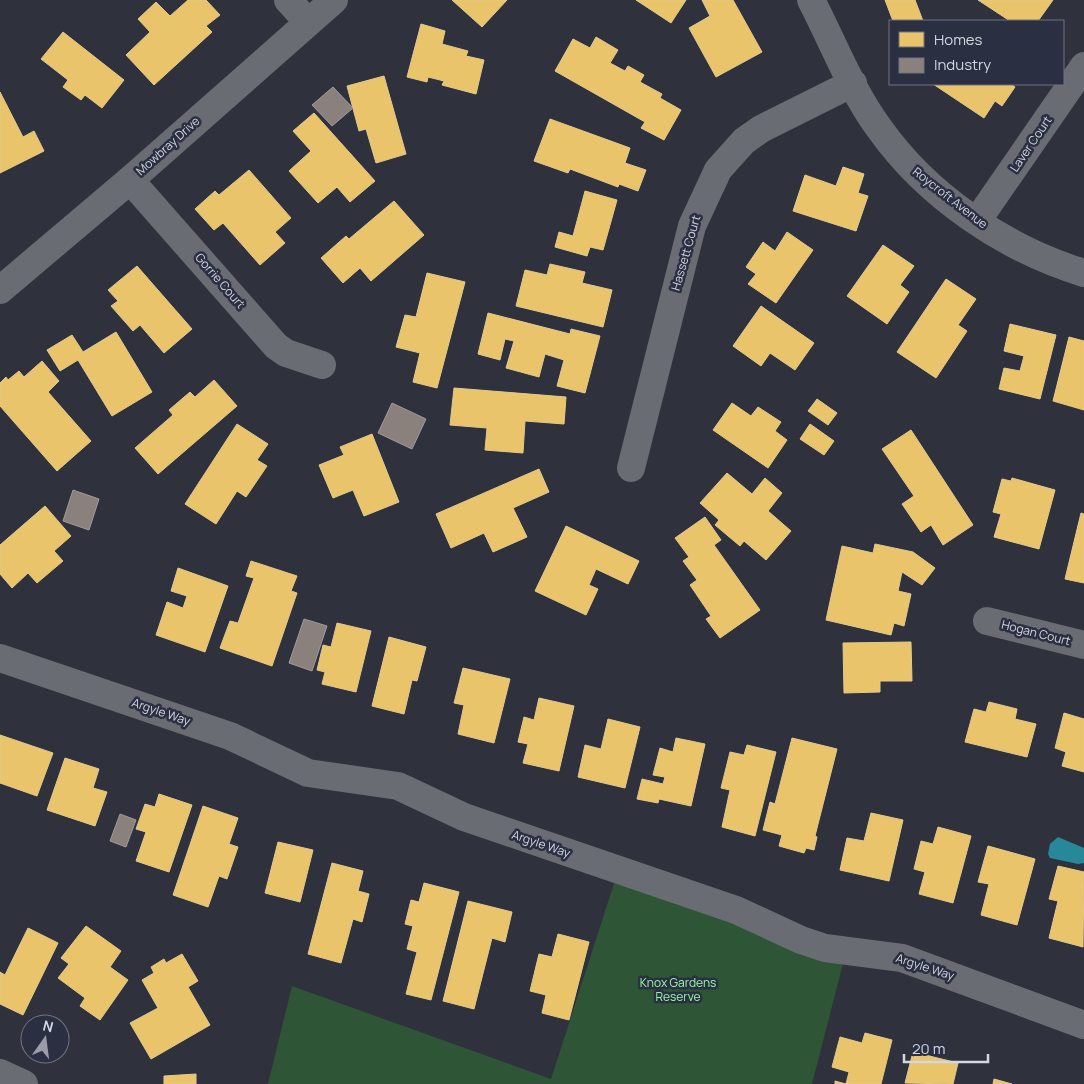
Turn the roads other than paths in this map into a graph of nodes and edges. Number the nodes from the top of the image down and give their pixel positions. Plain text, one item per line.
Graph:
1 (288, 0) edge
2 (334, 0) edge
3 (812, 0) edge
4 (308, 22) junction
5 (1084, 66) edge
6 (853, 83) junction
7 (130, 180) junction
8 (977, 221) junction
9 (1084, 273) edge
10 (0, 290) edge
11 (322, 365) dead end
12 (631, 468) dead end
13 (987, 621) dead end
14 (1084, 645) edge
15 (0, 658) edge
16 (1084, 1025) edge
17 (0, 1073) edge
18 (24, 1084) edge

1 - 4 street
2 - 4 street, Mowbray Drive
3 - 6 street, Roycroft Avenue
4 - 7 street, Mowbray Drive
5 - 8 street, Laver Court
6 - 8 street, Roycroft Avenue
6 - 12 street, Hassett Court
7 - 10 street, Mowbray Drive
7 - 11 street, Gorrie Court
8 - 9 street, Roycroft Avenue
13 - 14 street, Hogan Court
15 - 16 street, Argyle Way
17 - 18 street

